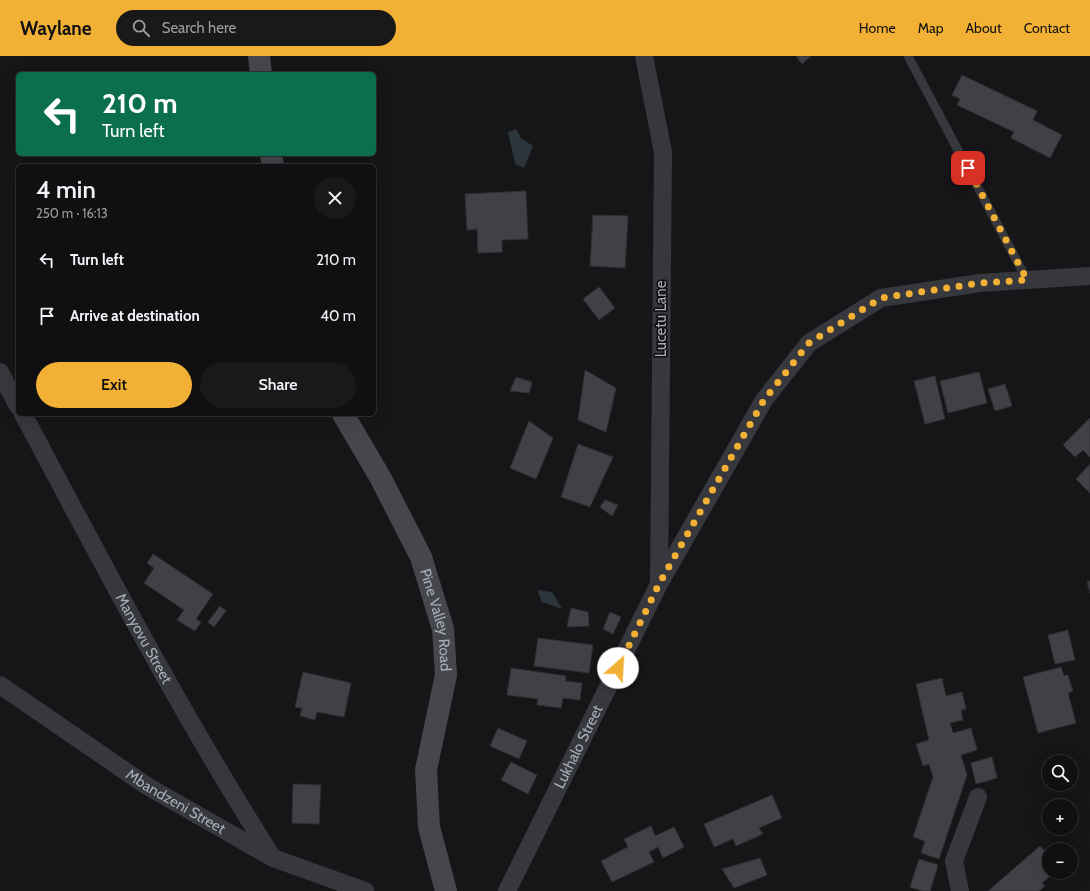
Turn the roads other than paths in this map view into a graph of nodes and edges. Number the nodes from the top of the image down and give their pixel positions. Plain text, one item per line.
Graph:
1 (259, 56) edge
2 (644, 56) edge
3 (908, 56) edge
4 (261, 72) edge
5 (1090, 276) edge
6 (1027, 280) junction
7 (0, 372) edge
8 (16, 402) edge
9 (23, 416) edge
10 (344, 416) edge
11 (659, 584) junction
12 (0, 685) edge
13 (978, 797) dead end
14 (273, 858) junction
15 (365, 891) edge
16 (446, 891) edge
17 (507, 891) edge
18 (960, 891) edge

1 - 4 main road
2 - 11 street, Lucetu Lane
3 - 6 lane
5 - 6 street, Lukhalo Street
6 - 11 street, Lukhalo Street
7 - 8 street
9 - 14 street, Manyovu Street
10 - 16 main road, Pine Valley Road
11 - 17 street, Lukhalo Street
12 - 14 street, Mbandzeni Street
13 - 18 street
14 - 15 street, Mbandzeni Street

